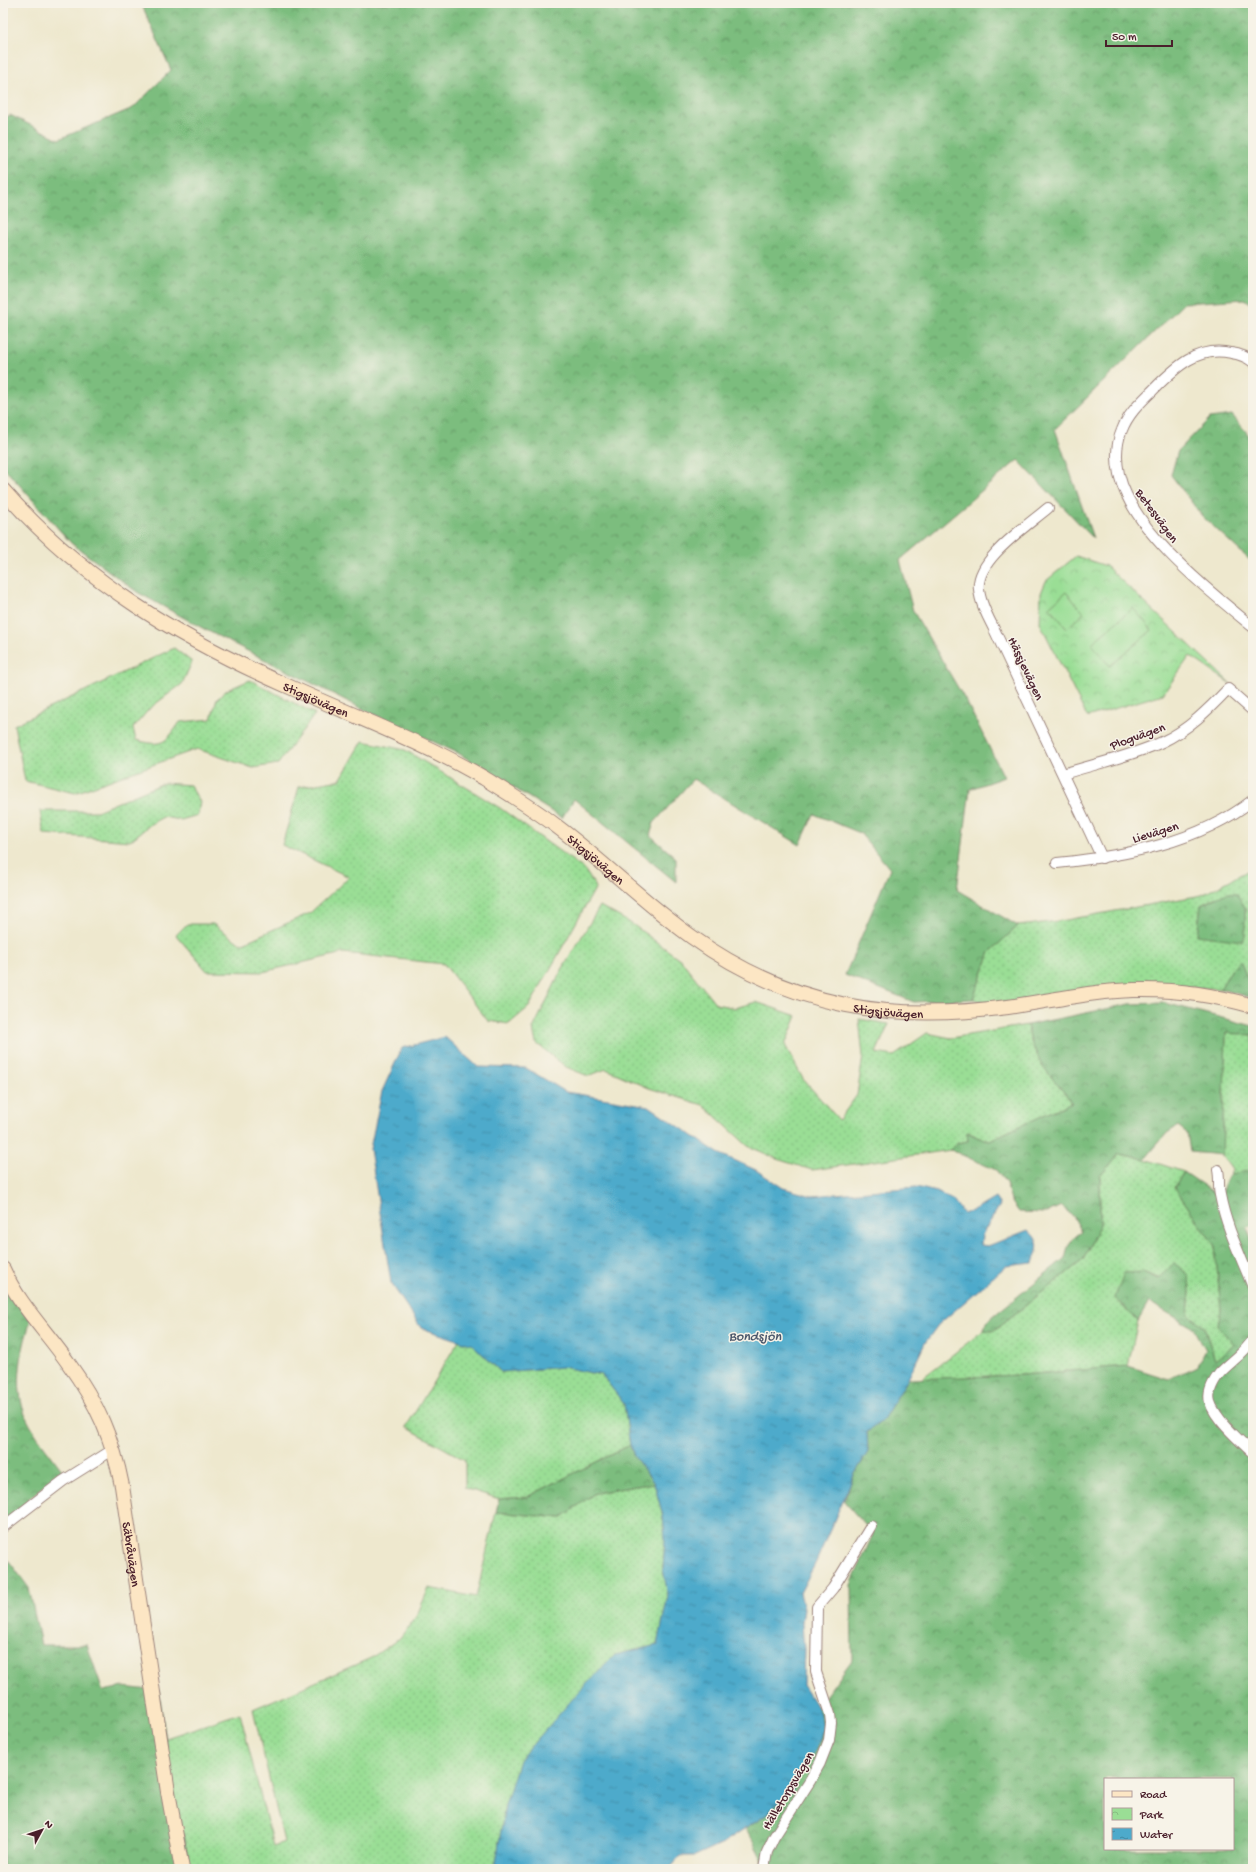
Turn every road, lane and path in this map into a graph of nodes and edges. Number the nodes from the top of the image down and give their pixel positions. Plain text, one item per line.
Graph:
1 (1253, 362) edge
2 (3, 490) edge
3 (1048, 508) dead end
4 (1253, 627) edge
5 (1253, 711) edge
6 (1063, 774) junction
7 (1253, 800) edge
8 (1102, 858) junction
9 (1057, 863) dead end
10 (1253, 1006) edge
11 (1218, 1170) dead end
12 (3, 1269) edge
13 (1253, 1287) edge
14 (1253, 1340) edge
15 (114, 1449) junction
16 (1253, 1453) edge
17 (871, 1526) dead end
18 (3, 1527) edge
19 (182, 1869) edge
20 (764, 1869) edge

1 - 4 street, Betesvägen
2 - 10 main road, Stigsjövägen
3 - 6 street, Hässjevägen
5 - 6 street, Plogvägen
6 - 8 street, Hässjevägen
7 - 8 street, Lievägen
8 - 9 street, Lievägen
11 - 13 street
12 - 15 main road, Säbråvägen
14 - 16 street
15 - 18 street
15 - 19 main road, Säbråvägen
17 - 20 street, Hälletorpsvägen

